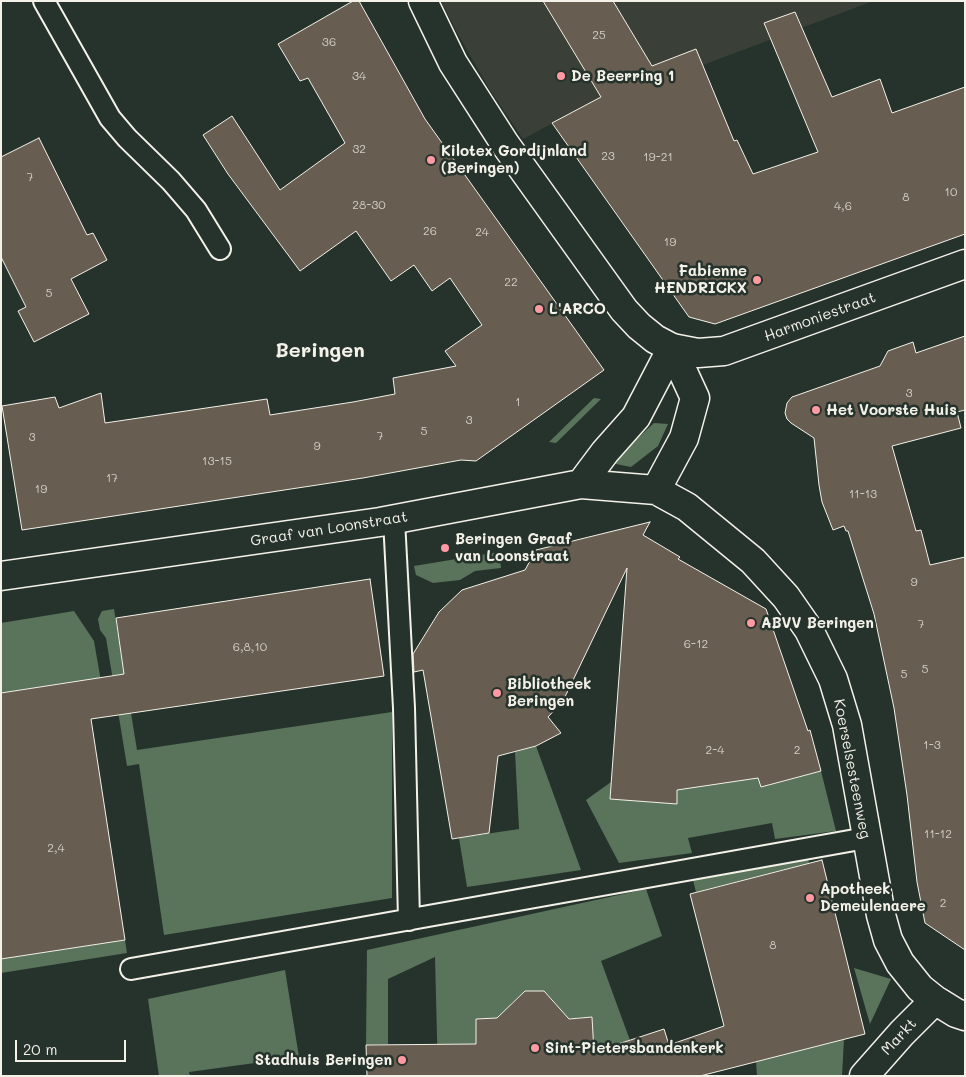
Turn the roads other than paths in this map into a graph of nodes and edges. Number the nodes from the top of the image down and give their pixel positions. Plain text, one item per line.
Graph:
1 (44, 1) edge
2 (422, 1) edge
3 (220, 249) dead end
4 (965, 264) edge
5 (672, 348) junction
6 (581, 484) junction
7 (656, 490) junction
8 (394, 520) junction
9 (1, 576) edge
10 (866, 838) junction
11 (409, 920) junction
12 (131, 969) dead end
13 (935, 1000) junction
14 (965, 1016) edge
15 (864, 1076) edge

1 - 3 lane
2 - 5 street
4 - 5 street, Harmoniestraat
5 - 6 street
5 - 7 street
6 - 7 street, Graaf van Loonstraat
6 - 8 street, Graaf van Loonstraat
7 - 10 street, Koerselsesteenweg
8 - 9 street, Graaf van Loonstraat
8 - 11 lane
10 - 11 lane
10 - 13 street, Koerselsesteenweg
11 - 12 lane
13 - 14 street, Koerselsesteenweg
13 - 15 street, Markt

